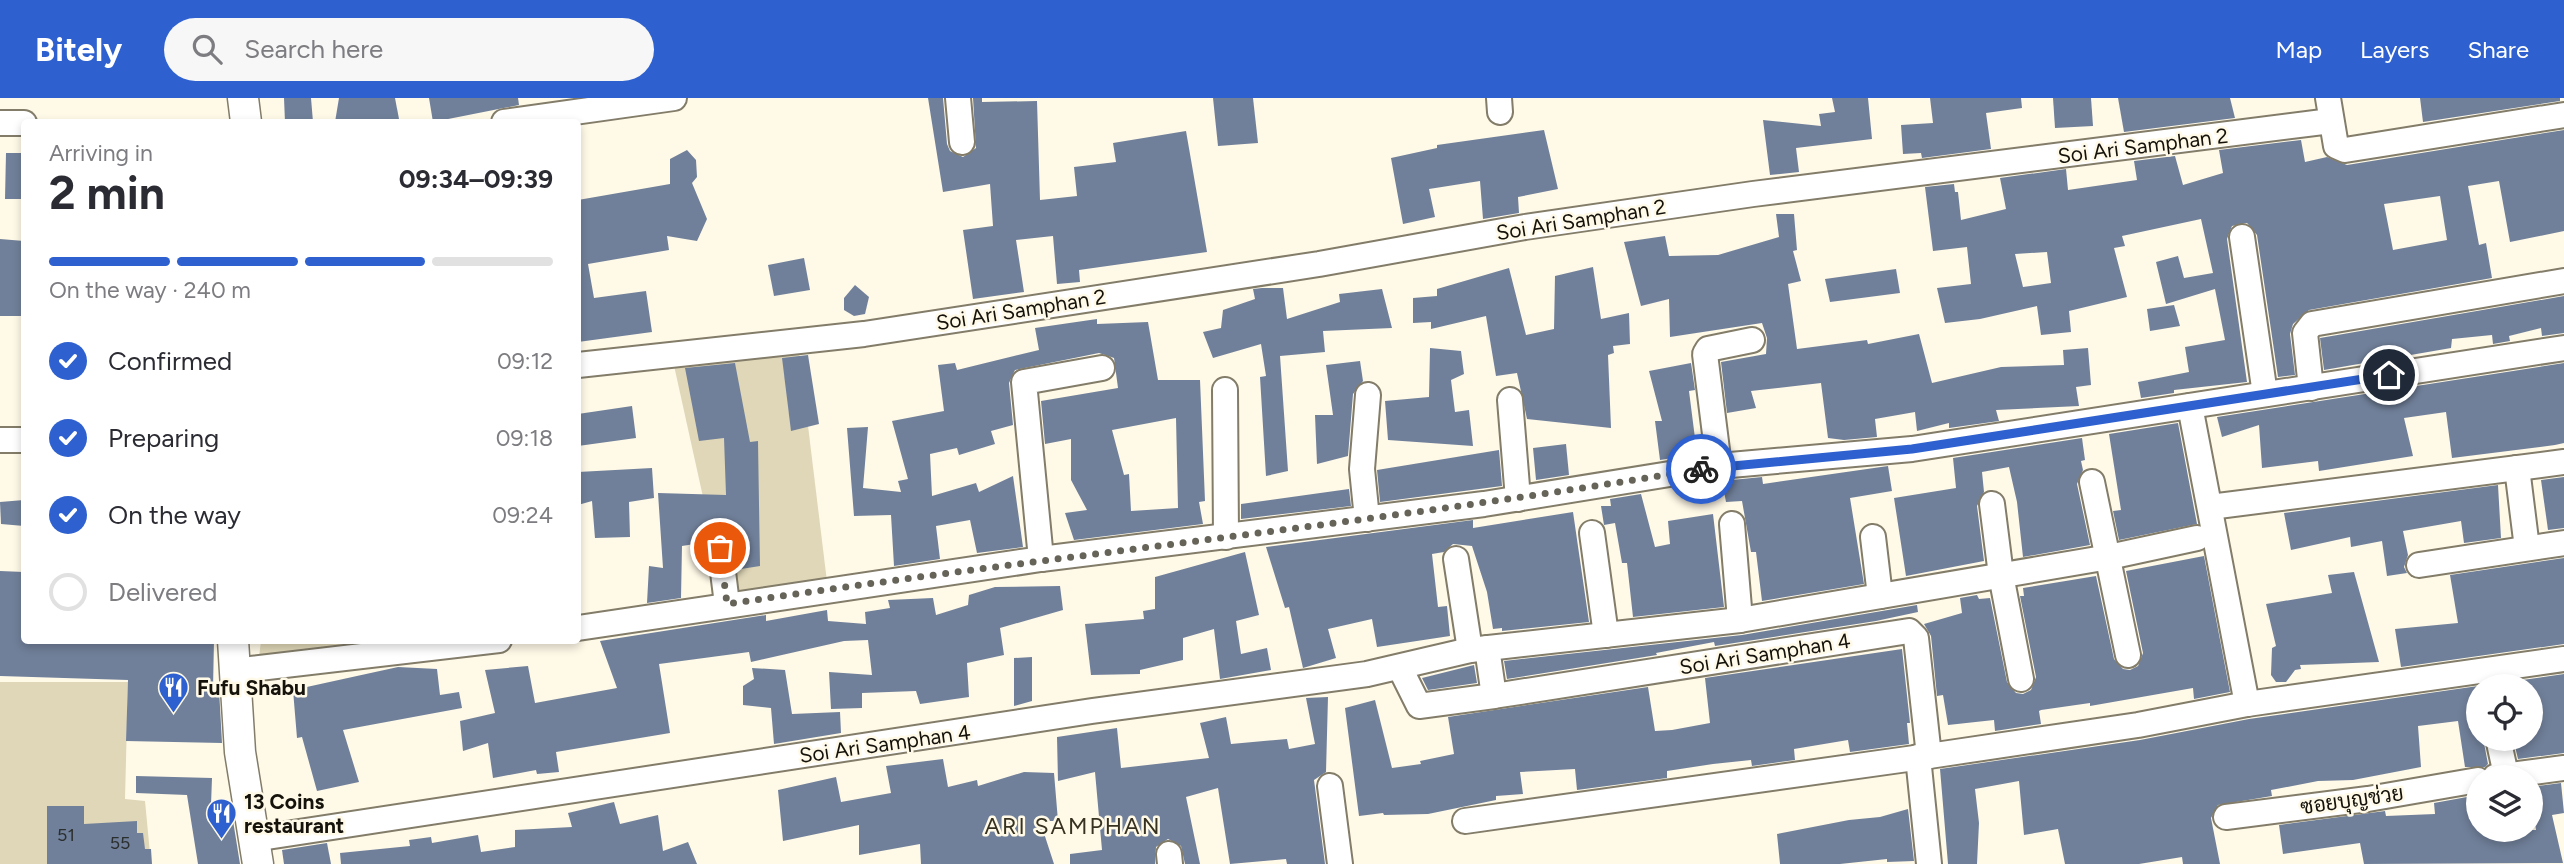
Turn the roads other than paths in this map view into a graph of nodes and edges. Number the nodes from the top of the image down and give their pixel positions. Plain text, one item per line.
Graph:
1 (243, 98) edge
2 (674, 98) edge
3 (958, 98) edge
4 (2329, 110) edge
5 (2564, 115) edge
6 (246, 119) edge
7 (525, 119) edge
8 (0, 123) edge
9 (21, 123) edge
10 (962, 142) dead end
11 (2242, 237) dead end
12 (2564, 281) edge
13 (1752, 340) dead end
14 (2564, 348) edge
15 (581, 365) edge
16 (1102, 368) dead end
17 (2311, 388) junction
18 (1226, 390) dead end
19 (2265, 394) junction
20 (1367, 395) dead end
21 (1510, 400) dead end
22 (2190, 406) junction
23 (0, 440) edge
24 (21, 440) edge
25 (2564, 462) edge
26 (1719, 466) junction
27 (2517, 468) junction
28 (2092, 482) dead end
29 (1518, 499) junction
30 (1992, 503) dead end
31 (2210, 507) junction
32 (1367, 519) junction
33 (1732, 524) dead end
34 (1592, 533) dead end
35 (1226, 537) junction
36 (1873, 537) dead end
37 (2197, 538) dead end
38 (2564, 543) edge
39 (720, 548) dead end
40 (2527, 548) junction
41 (2109, 556) junction
42 (1041, 559) junction
43 (1456, 559) dead end
44 (2419, 565) dead end
45 (2001, 575) junction
46 (1880, 596) junction
47 (727, 604) junction
48 (1740, 620) junction
49 (581, 628) edge
50 (1606, 635) junction
51 (233, 644) edge
52 (465, 644) edge
53 (1478, 649) junction
54 (2128, 655) dead end
55 (2564, 659) edge
56 (1400, 668) junction
57 (234, 671) junction
58 (2502, 674) edge
59 (2021, 679) dead end
60 (2466, 680) edge
61 (1494, 696) junction
62 (2247, 704) junction
63 (1924, 757) junction
64 (2564, 768) edge
65 (2543, 771) edge
66 (2466, 782) edge
67 (1330, 786) dead end
68 (2226, 817) dead end
69 (1465, 821) dead end
70 (256, 852) edge
71 (1339, 864) edge
72 (1929, 864) edge

1 - 6 street
2 - 7 street
3 - 10 street
4 - 5 street, Soi Ari Samphan 2
4 - 15 street, Soi Ari Samphan 2
8 - 9 street
11 - 19 street
12 - 17 street
13 - 26 street
14 - 17 street
16 - 42 street
17 - 19 street
18 - 35 street
19 - 22 street
20 - 32 street
21 - 29 street
22 - 26 street
22 - 31 street
23 - 24 street
25 - 27 street
26 - 29 street
27 - 31 street
27 - 40 street
28 - 41 street
29 - 32 street
30 - 45 street
31 - 62 street
32 - 35 street
33 - 48 street
34 - 50 street
35 - 42 street
36 - 46 street
37 - 41 street
38 - 40 street
39 - 47 street
40 - 44 street
41 - 45 street
41 - 54 street
42 - 47 street
43 - 53 street
45 - 46 street
45 - 59 street
46 - 48 street
47 - 49 street
48 - 50 street
50 - 53 street
51 - 57 street
52 - 57 street
53 - 56 street
53 - 61 street
55 - 58 street
56 - 61 street, Soi Ari Samphan 4
56 - 70 street, Soi Ari Samphan 4
57 - 70 street
60 - 62 street
61 - 63 street, Soi Ari Samphan 4
62 - 63 street
63 - 69 street
63 - 72 street
64 - 65 street
66 - 68 street, ซอยบุญช่วย
67 - 71 street

